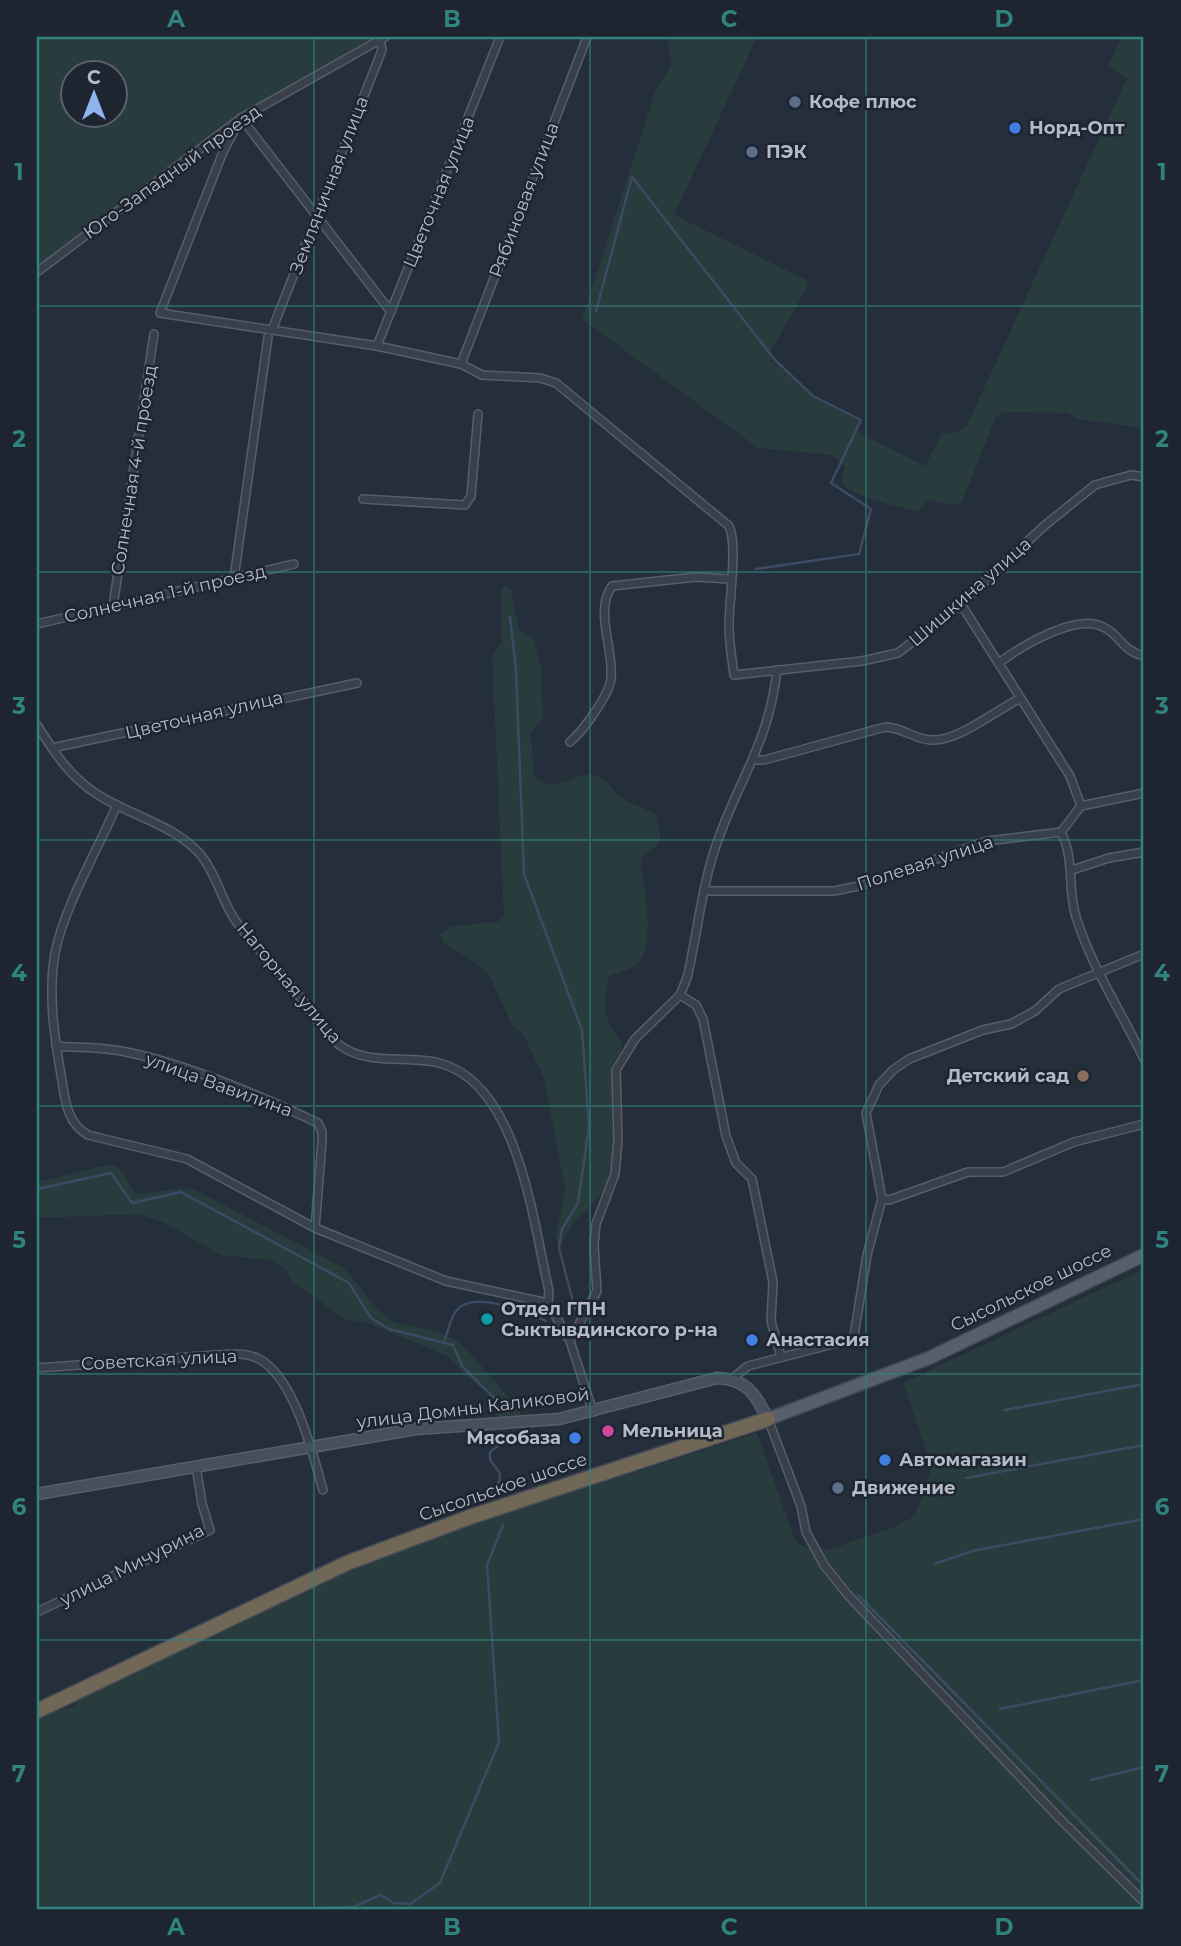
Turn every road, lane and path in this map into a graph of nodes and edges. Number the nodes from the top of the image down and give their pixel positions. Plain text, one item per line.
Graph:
1 (500, 37) edge
2 (587, 37) edge
3 (383, 38) edge
4 (241, 118) junction
5 (317, 216) junction
6 (37, 272) edge
7 (391, 312) junction
8 (154, 334) dead end
9 (270, 334) junction
10 (377, 346) junction
11 (461, 364) junction
12 (478, 414) dead end
13 (1144, 477) edge
14 (363, 499) dead end
15 (294, 564) dead end
16 (234, 578) junction
17 (729, 579) junction
18 (961, 604) junction
19 (113, 606) junction
20 (37, 624) edge
21 (1144, 656) edge
22 (999, 663) junction
23 (778, 670) junction
24 (357, 683) dead end
25 (1018, 699) junction
26 (37, 725) edge
27 (570, 742) dead end
28 (51, 748) junction
29 (755, 760) junction
30 (1144, 793) edge
31 (117, 806) junction
32 (1081, 806) junction
33 (1061, 832) junction
34 (1144, 852) edge
35 (1072, 870) junction
36 (704, 891) junction
37 (1144, 954) edge
38 (1096, 972) junction
39 (680, 995) junction
40 (56, 1046) junction
41 (1144, 1059) edge
42 (1144, 1124) edge
43 (882, 1199) junction
44 (315, 1228) junction
45 (1144, 1255) edge
46 (548, 1303) junction
47 (570, 1341) junction
48 (781, 1357) junction
49 (37, 1368) edge
50 (733, 1378) junction
51 (593, 1412) junction
52 (768, 1419) junction
53 (311, 1447) junction
54 (196, 1466) junction
55 (323, 1489) dead end
56 (37, 1494) edge
57 (37, 1612) edge
58 (37, 1711) edge
59 (1144, 1902) edge

1 - 7 street, Цветочная улица
2 - 11 street, Рябиновая улица
3 - 4 street, Юго-Западный проезд
3 - 5 street, Земляничная улица
4 - 5 street
4 - 6 street, Юго-Западный проезд
4 - 9 street, Шишкина улица
5 - 7 street
5 - 9 street, Земляничная улица
7 - 10 street, Цветочная улица
8 - 19 street, Солнечная 4-й проезд
9 - 10 street, Шишкина улица
9 - 16 street, Земляничная улица
10 - 11 street, Шишкина улица
11 - 17 street, Шишкина улица
12 - 14 street
13 - 18 street, Шишкина улица
15 - 16 street, Солнечная 1-й проезд
16 - 19 street, Солнечная 1-й проезд
17 - 23 street, Шишкина улица
17 - 27 street
18 - 22 street
18 - 23 street, Шишкина улица
19 - 20 street, Солнечная 1-й проезд
21 - 22 street
22 - 25 street
23 - 29 street
24 - 28 street, Цветочная улица
25 - 29 street
25 - 32 street
26 - 28 street, Нагорная улица
28 - 31 street, Нагорная улица
29 - 36 street
30 - 32 street
31 - 40 street
31 - 46 street, Нагорная улица
32 - 33 street
33 - 35 street
33 - 36 street, Полевая улица
34 - 35 street
35 - 38 street
36 - 39 street
37 - 38 street
38 - 41 street
38 - 43 street
39 - 47 street
39 - 48 street
40 - 44 street
40 - 44 street, улица Вавилина
42 - 43 street
43 - 48 street
44 - 46 street
45 - 52 main road, Сысольское шоссе
46 - 47 street, Нагорная улица
47 - 51 street, Нагорная улица
48 - 50 street
49 - 53 street, Советская улица
50 - 51 main road, улица Домны Каликовой
50 - 52 main road
51 - 53 main road, улица Домны Каликовой
52 - 58 highway, Сысольское шоссе
52 - 59 street
53 - 54 main road, улица Домны Каликовой
53 - 55 street, Советская улица
54 - 56 main road, улица Домны Каликовой
54 - 57 street, улица Мичурина

